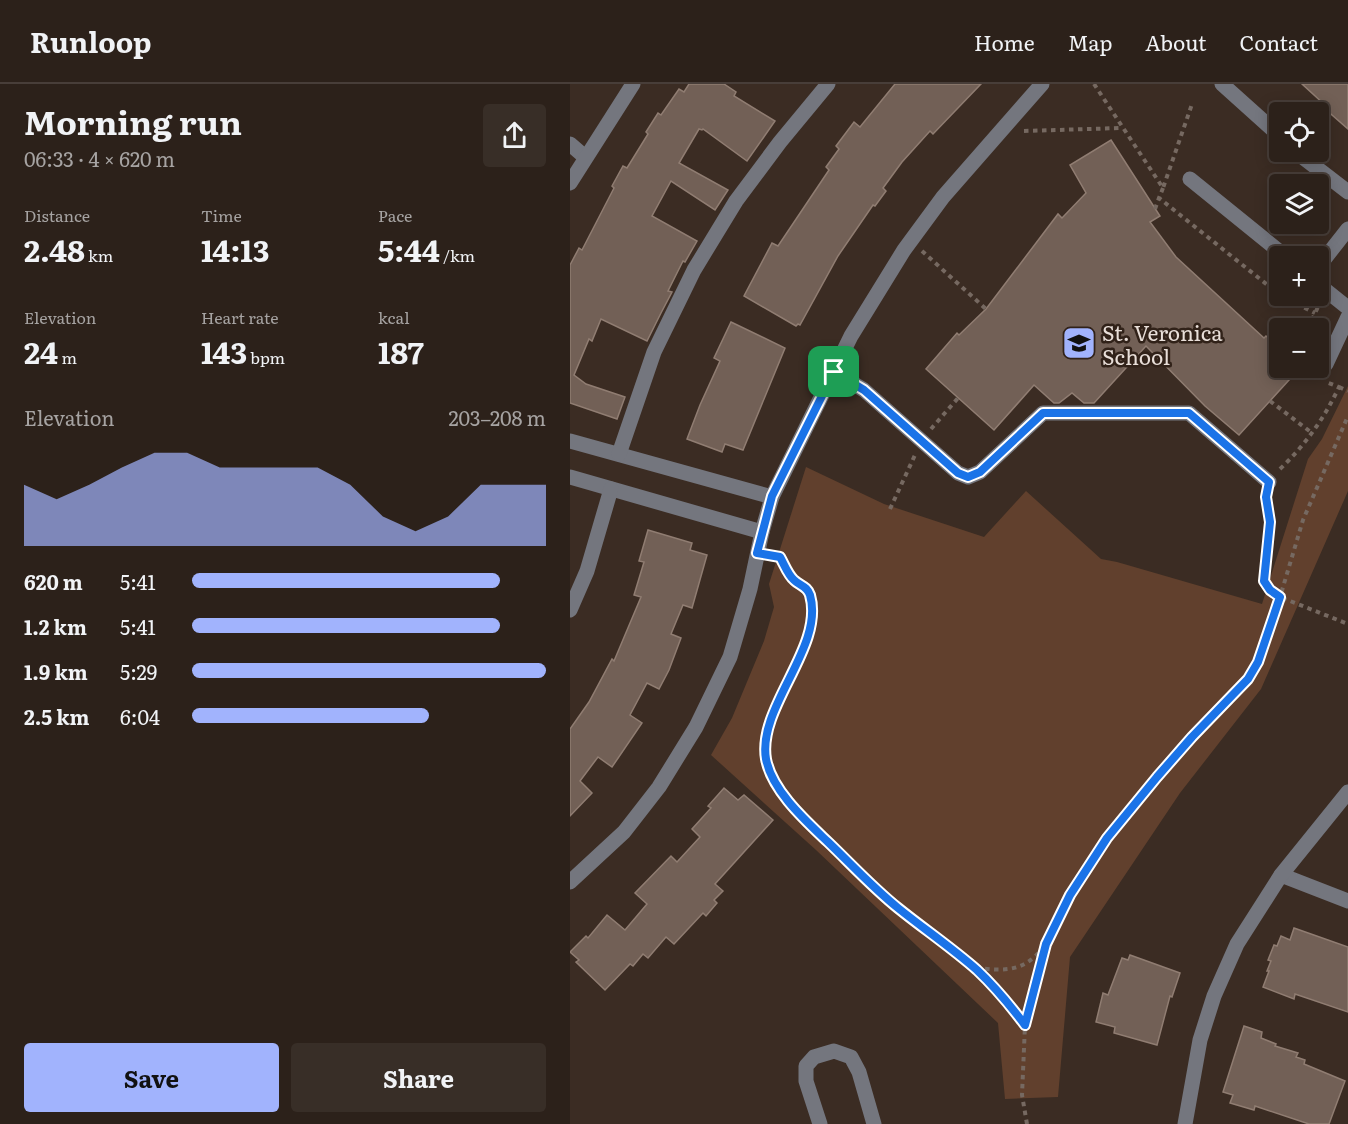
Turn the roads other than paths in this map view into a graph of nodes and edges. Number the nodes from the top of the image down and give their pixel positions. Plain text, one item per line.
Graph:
1 (633, 84) edge
2 (828, 84) edge
3 (1042, 84) edge
4 (1222, 84) edge
5 (1269, 126) edge
6 (570, 144) edge
7 (585, 157) junction
8 (1309, 162) edge
9 (1190, 179) dead end
10 (570, 183) edge
11 (1348, 192) edge
12 (1348, 229) edge
13 (1272, 246) edge
14 (1329, 253) edge
15 (1329, 293) edge
16 (1348, 309) edge
17 (1348, 317) edge
18 (1329, 356) edge
19 (834, 372) junction
20 (570, 441) edge
21 (619, 454) junction
22 (570, 477) edge
23 (1269, 482) road end
24 (611, 489) junction
25 (772, 496) junction
26 (762, 532) junction
27 (570, 610) edge
28 (1348, 792) edge
29 (1281, 875) junction
30 (570, 882) edge
31 (1348, 901) edge
32 (820, 1124) edge
33 (874, 1124) edge
34 (1185, 1124) edge

1 - 7 street
2 - 21 street
3 - 19 street
4 - 5 street
6 - 7 street
7 - 10 street
8 - 11 street
9 - 13 street
12 - 14 street
15 - 16 street
17 - 18 street
19 - 23 street
19 - 25 street
20 - 21 street
21 - 25 street
22 - 24 street
24 - 26 street
24 - 27 street
25 - 26 street
26 - 30 street
28 - 29 street
29 - 31 street
29 - 34 street
32 - 33 street

